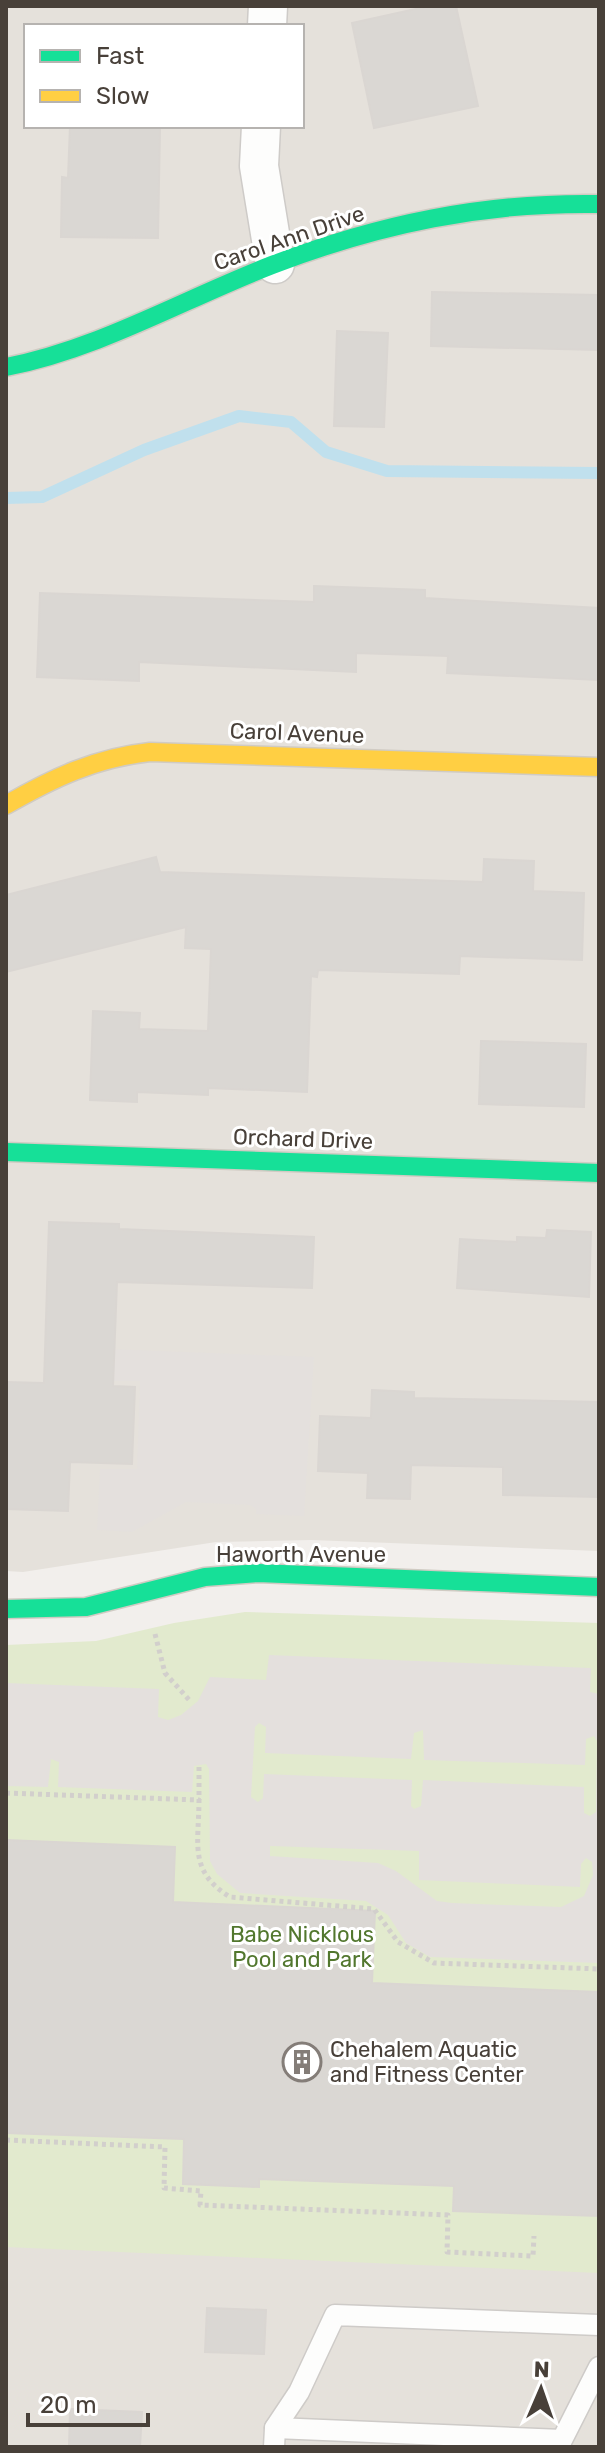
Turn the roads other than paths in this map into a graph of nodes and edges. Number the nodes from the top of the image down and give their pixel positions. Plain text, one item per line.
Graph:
1 (261, 128) edge
2 (599, 204) edge
3 (275, 264) junction
4 (6, 367) edge
5 (599, 767) edge
6 (6, 805) edge
7 (6, 1152) edge
8 (599, 1173) edge
9 (599, 1587) edge
10 (6, 1609) edge
11 (599, 2325) edge
12 (599, 2367) edge
13 (275, 2438) edge

1 - 3 street
2 - 3 street, Carol Ann Drive
3 - 4 street, Carol Ann Drive
5 - 6 street, Carol Avenue
7 - 8 street, Orchard Drive
9 - 10 street, Haworth Avenue
11 - 13 lane
12 - 13 lane

